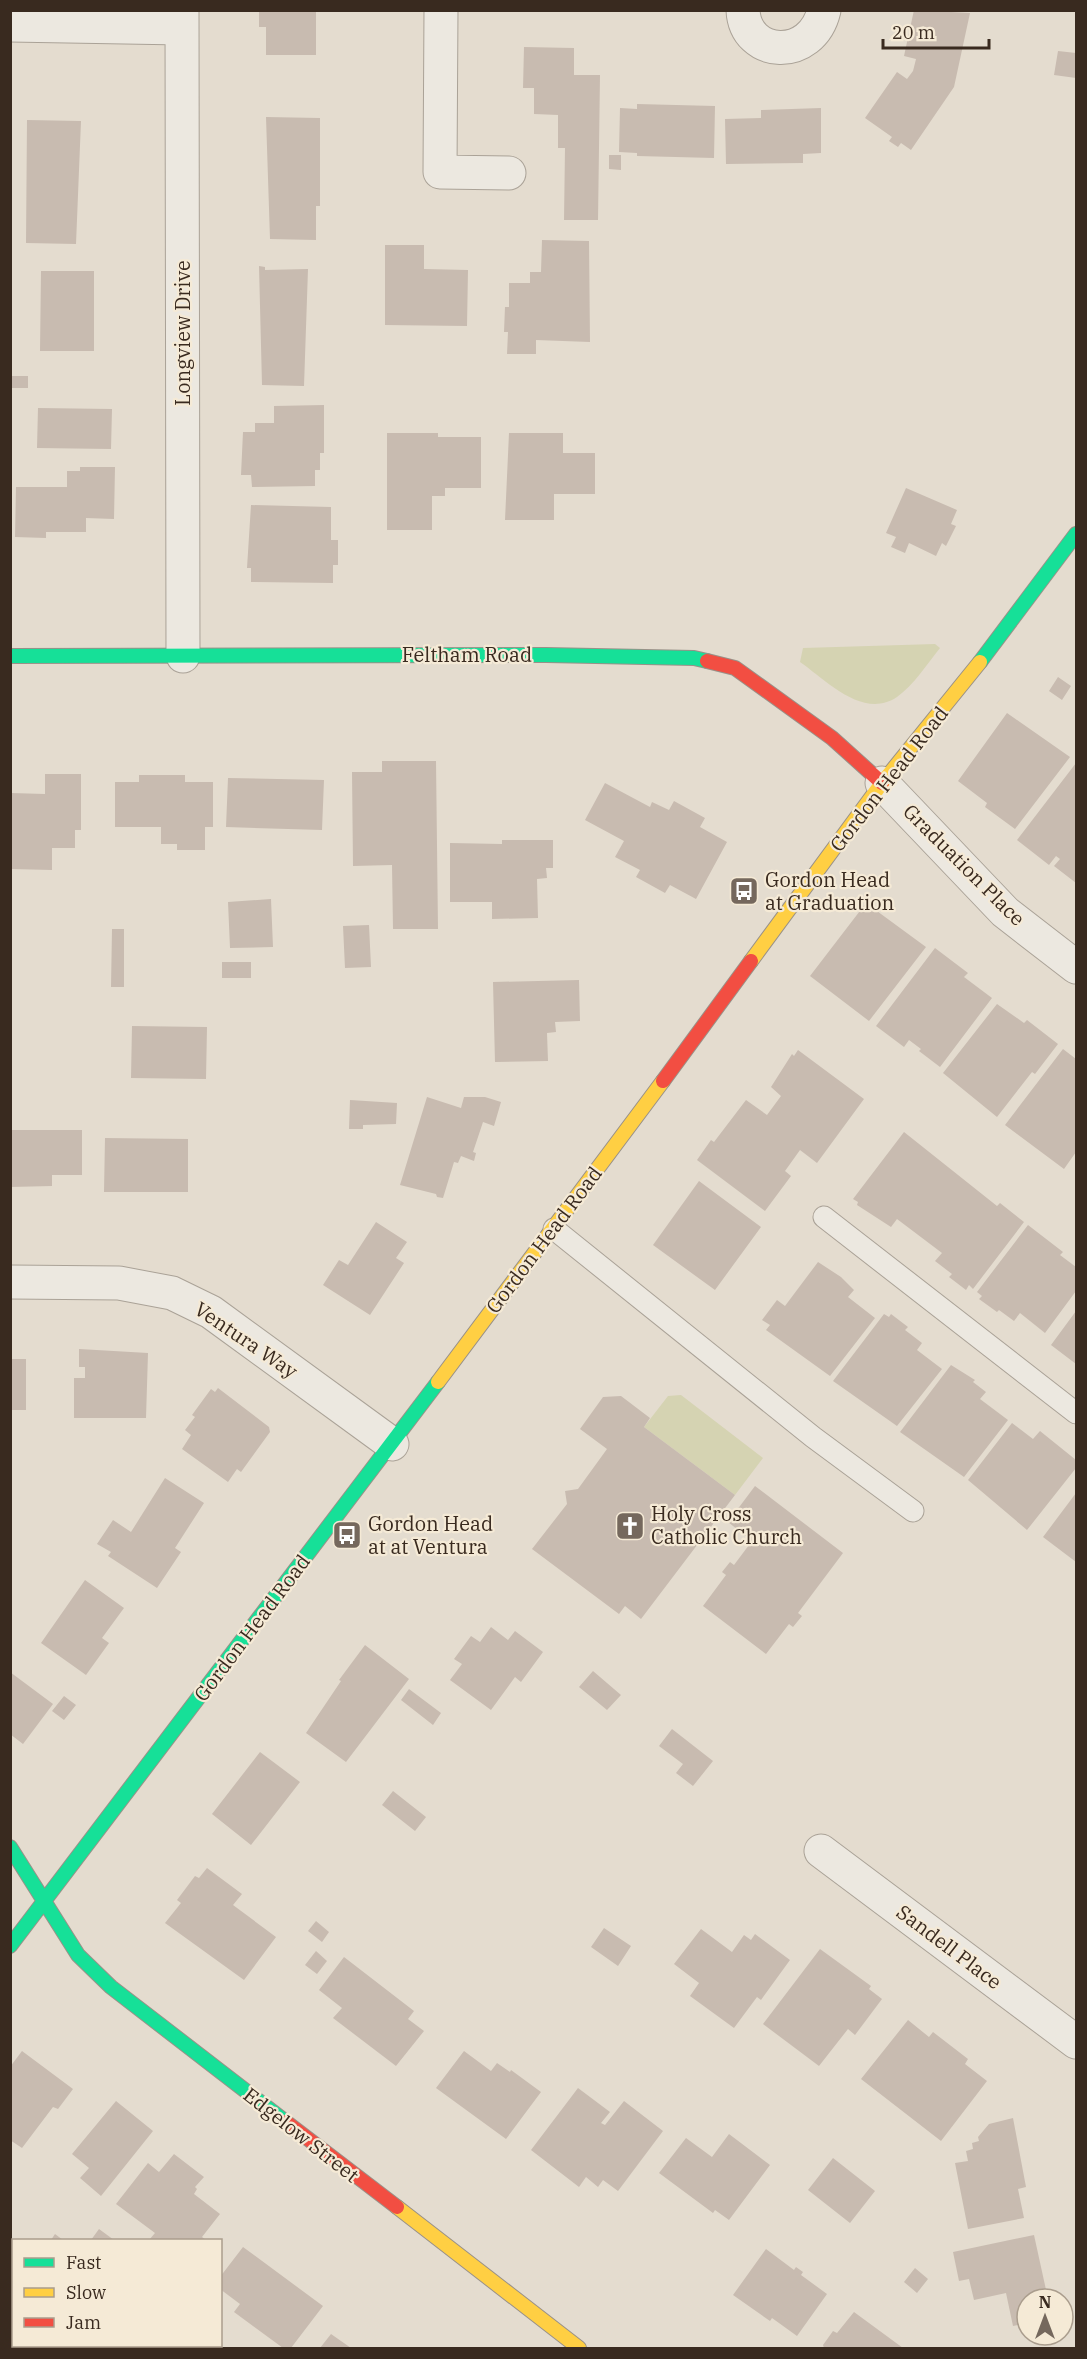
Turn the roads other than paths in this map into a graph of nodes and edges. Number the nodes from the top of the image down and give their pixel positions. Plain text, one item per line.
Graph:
1 (441, 10) edge
2 (742, 10) edge
3 (824, 10) edge
4 (182, 19) edge
5 (10, 25) edge
6 (509, 173) dead end
7 (1077, 534) edge
8 (10, 656) edge
9 (183, 656) junction
10 (882, 783) junction
11 (1077, 967) edge
12 (824, 1216) dead end
13 (554, 1229) junction
14 (10, 1282) edge
15 (1077, 1413) edge
16 (392, 1444) junction
17 (913, 1511) dead end
18 (10, 1847) edge
19 (821, 1851) dead end
20 (45, 1901) junction
21 (10, 1946) edge
22 (1077, 2042) edge
23 (579, 2349) edge

1 - 6 street
2 - 3 street
4 - 5 street
4 - 9 street, Longview Drive
7 - 10 main road, Gordon Head Road
8 - 9 main road, Feltham Road
9 - 10 main road, Feltham Road
10 - 11 street, Graduation Place
10 - 13 main road, Gordon Head Road
12 - 15 lane
13 - 16 main road, Gordon Head Road
13 - 17 lane
14 - 16 street, Ventura Way
16 - 20 main road, Gordon Head Road
18 - 20 main road, Edgelow Street
19 - 22 street, Sandell Place
20 - 21 main road, Gordon Head Road
20 - 23 main road, Edgelow Street

